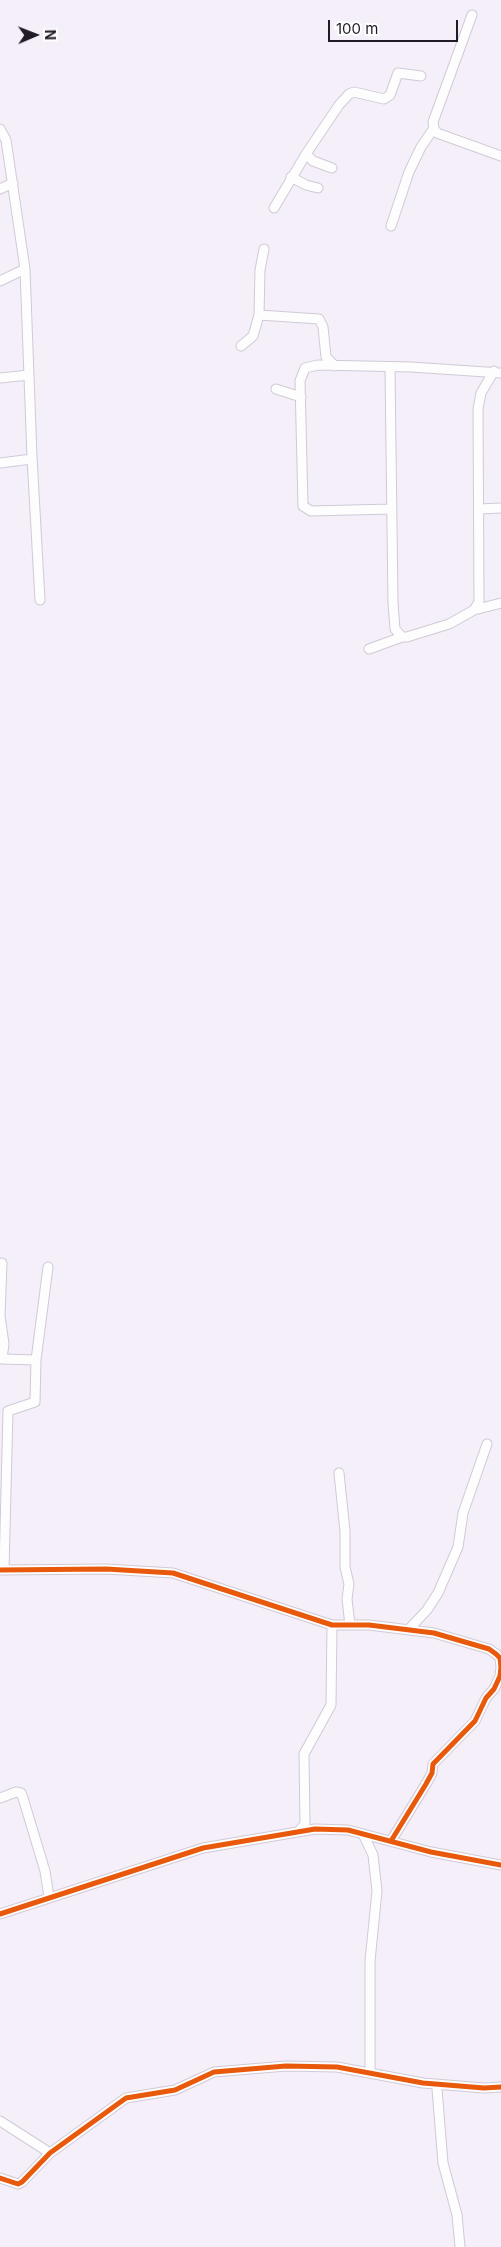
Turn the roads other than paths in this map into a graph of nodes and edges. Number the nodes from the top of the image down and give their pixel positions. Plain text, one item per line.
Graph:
1 (472, 15) dead end
2 (421, 76) dead end
3 (434, 128) junction
4 (0, 129) edge
5 (306, 154) junction
6 (501, 156) edge
7 (332, 168) dead end
8 (291, 177) junction
9 (13, 183) junction
10 (318, 188) dead end
11 (0, 189) edge
12 (274, 208) dead end
13 (391, 226) dead end
14 (264, 249) dead end
15 (25, 269) junction
16 (0, 281) edge
17 (259, 316) junction
18 (241, 346) dead end
19 (334, 366) junction
20 (390, 368) junction
21 (498, 372) edge
22 (28, 375) junction
23 (0, 378) edge
24 (276, 389) dead end
25 (301, 397) junction
26 (32, 459) junction
27 (0, 463) edge
28 (501, 508) edge
29 (479, 509) junction
30 (392, 510) junction
31 (40, 600) dead end
32 (501, 603) edge
33 (474, 610) junction
34 (402, 637) junction
35 (369, 649) dead end
36 (2, 1263) dead end
37 (48, 1267) dead end
38 (36, 1360) junction
39 (487, 1444) dead end
40 (339, 1473) dead end
41 (2, 1570) edge
42 (332, 1625) junction
43 (350, 1625) junction
44 (410, 1628) junction
45 (501, 1672) edge
46 (0, 1798) edge
47 (299, 1831) junction
48 (364, 1834) junction
49 (391, 1841) junction
50 (501, 1866) edge
51 (49, 1897) junction
52 (0, 1914) edge
53 (370, 2073) junction
54 (501, 2086) edge
55 (437, 2088) dead end
56 (0, 2121) edge
57 (50, 2153) junction
58 (0, 2178) edge
59 (460, 2247) edge

1 - 3 street
2 - 5 street
3 - 6 street
3 - 13 street
4 - 9 street
5 - 7 street
5 - 8 street
8 - 10 street
8 - 12 street
9 - 11 street
9 - 15 street
14 - 17 street
15 - 16 street
15 - 22 street
17 - 18 street
17 - 19 street
19 - 20 street
19 - 25 street
20 - 21 street
20 - 30 street
21 - 29 street
22 - 23 street
22 - 26 street
24 - 25 street
25 - 30 street
26 - 27 street
26 - 31 street
28 - 29 street
29 - 33 street
30 - 34 street
32 - 33 street
33 - 34 street
34 - 35 street
36 - 38 street
37 - 38 street
38 - 41 street
39 - 44 street
40 - 43 street
41 - 42 street
42 - 43 street
42 - 47 street
43 - 44 street
44 - 45 street
45 - 49 street
46 - 51 street
47 - 48 street
47 - 51 street
48 - 49 street
48 - 53 street
49 - 50 street
51 - 52 street
53 - 54 street
53 - 57 street
55 - 59 street
56 - 57 street
57 - 58 street

